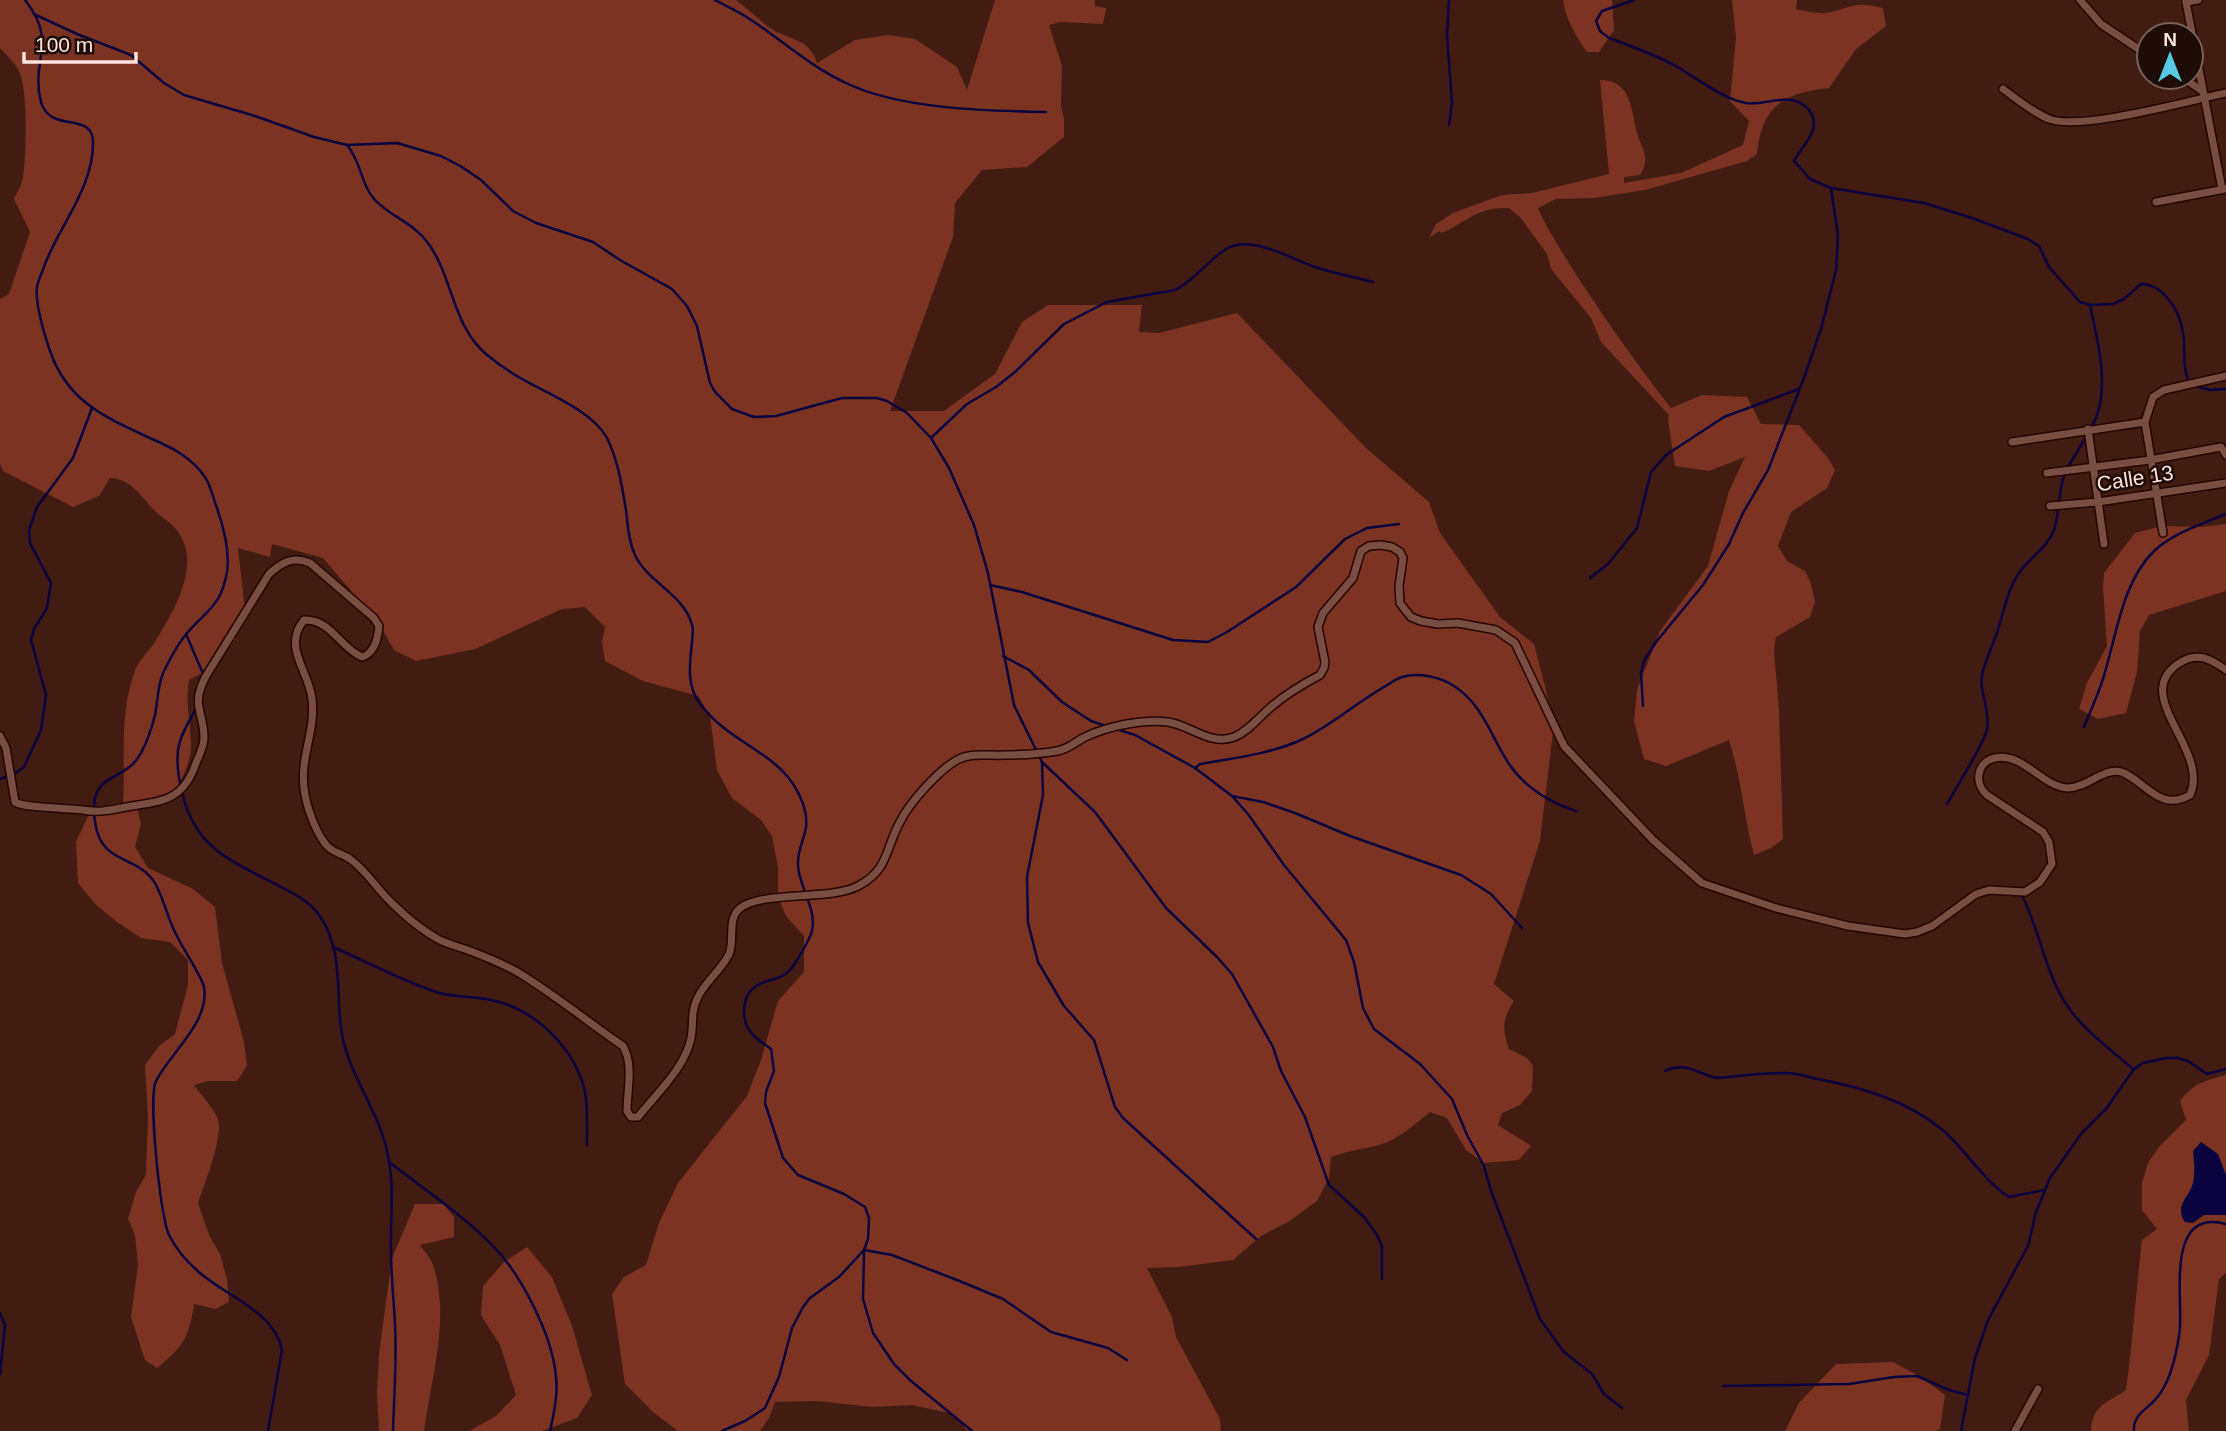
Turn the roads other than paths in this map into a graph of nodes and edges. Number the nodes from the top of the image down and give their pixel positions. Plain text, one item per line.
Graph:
1 (2080, 0) edge
2 (2198, 0) edge
3 (2183, 1) edge
4 (2135, 47) edge
5 (2003, 89) dead end
6 (2199, 91) edge
7 (2226, 93) edge
8 (2203, 94) junction
9 (2224, 189) edge
10 (2156, 202) dead end
11 (2226, 376) edge
12 (2145, 422) junction
13 (2088, 429) junction
14 (2012, 442) dead end
15 (2226, 455) edge
16 (2150, 460) junction
17 (2093, 467) junction
18 (2047, 473) dead end
19 (2226, 483) edge
20 (2155, 492) junction
21 (2098, 502) junction
22 (2050, 506) dead end
23 (2163, 533) dead end
24 (2104, 544) dead end
25 (2226, 670) edge
26 (0, 736) edge
27 (2038, 1389) dead end
28 (2015, 1431) edge

1 - 4 street
2 - 3 street
3 - 8 street
5 - 8 street
6 - 8 street
7 - 8 street
8 - 9 street
9 - 10 street
11 - 12 street
12 - 13 street
12 - 16 street
13 - 14 street
13 - 17 street
15 - 16 street
16 - 17 street
16 - 20 street
17 - 18 street
17 - 21 street
19 - 20 street, Calle 13
20 - 21 street, Calle 13
20 - 23 street
21 - 22 street, Calle 13
21 - 24 street
25 - 26 street
27 - 28 street

